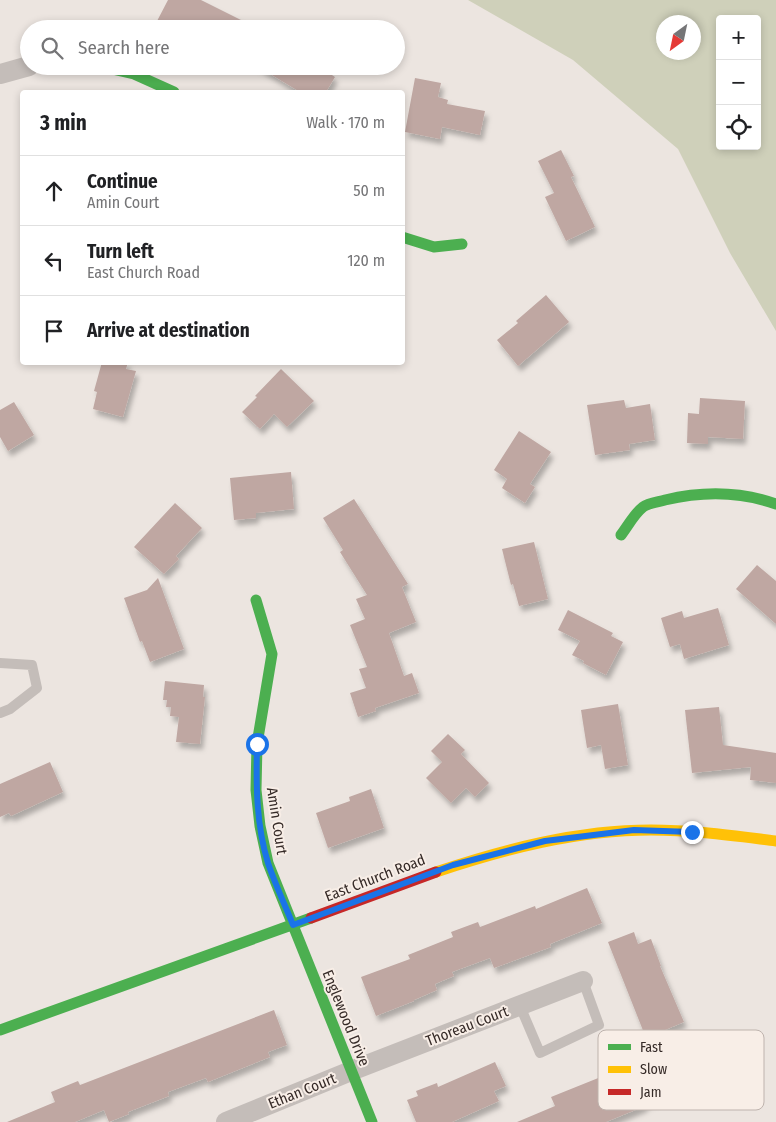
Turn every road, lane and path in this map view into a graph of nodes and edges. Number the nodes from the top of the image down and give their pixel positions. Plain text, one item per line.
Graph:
1 (20, 68) edge
2 (0, 74) edge
3 (136, 75) edge
4 (170, 90) edge
5 (405, 238) edge
6 (462, 244) dead end
7 (776, 504) edge
8 (621, 535) dead end
9 (256, 600) dead end
10 (0, 663) edge
11 (0, 714) edge
12 (776, 841) edge
13 (293, 925) junction
14 (583, 981) joint
15 (520, 1006) junction
16 (0, 1030) edge
17 (351, 1071) junction
18 (226, 1122) edge
19 (372, 1122) edge

1 - 2 street
3 - 4 street
5 - 6 street
7 - 8 street
9 - 13 street, Amin Court
10 - 11 lane
12 - 13 street, East Church Road
13 - 16 street, East Church Road
13 - 17 street, Englewood Drive
14 - 15 street, Thoreau Court
14 - 15 lane
15 - 17 street, Thoreau Court
17 - 18 street, Ethan Court
17 - 19 street, Englewood Drive

